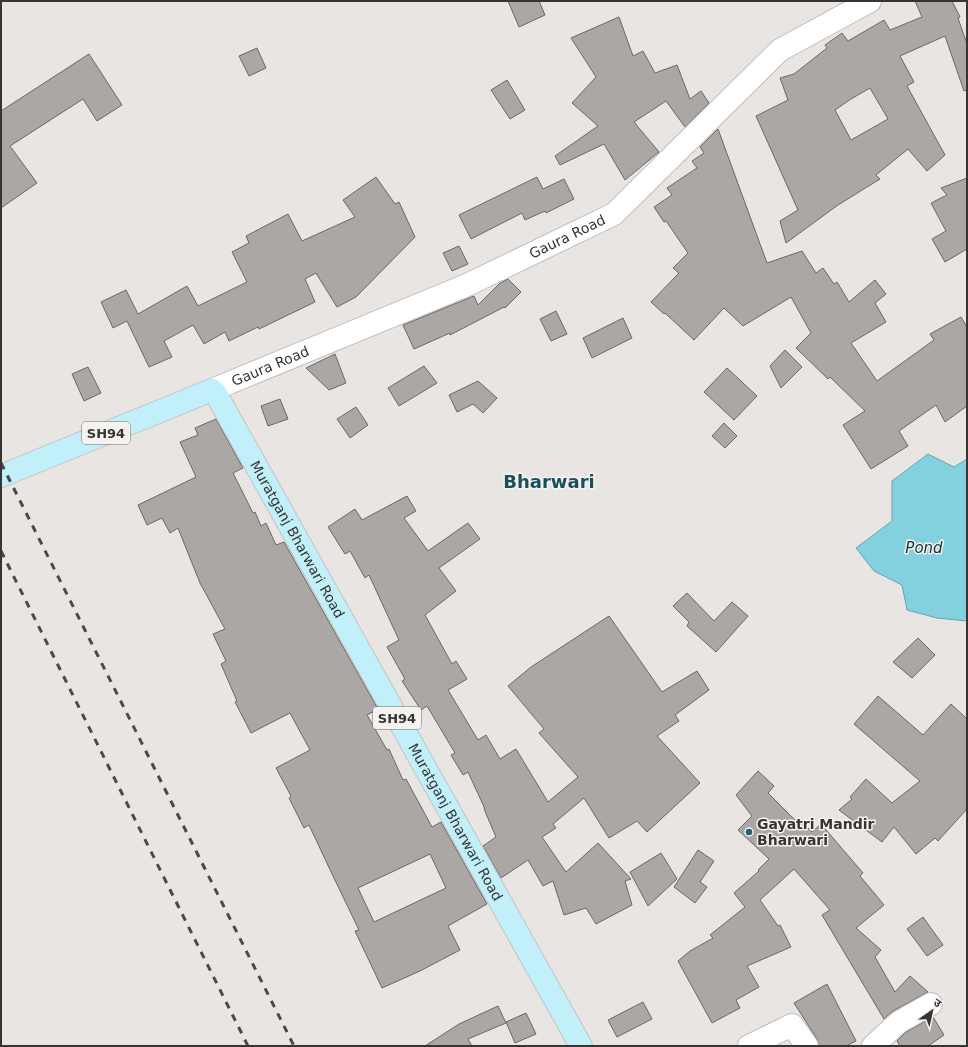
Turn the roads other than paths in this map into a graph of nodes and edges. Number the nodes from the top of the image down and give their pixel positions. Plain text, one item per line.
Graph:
1 (870, 1) edge
2 (212, 390) junction
3 (1, 476) edge
4 (931, 1004) dead end
5 (581, 1046) edge
6 (749, 1046) edge
7 (807, 1046) edge
8 (873, 1046) edge

1 - 2 street, Gaura Road
2 - 3 main road, SH94
2 - 5 main road, Muratganj Bharwari Road / SH94
4 - 8 street
6 - 7 street

